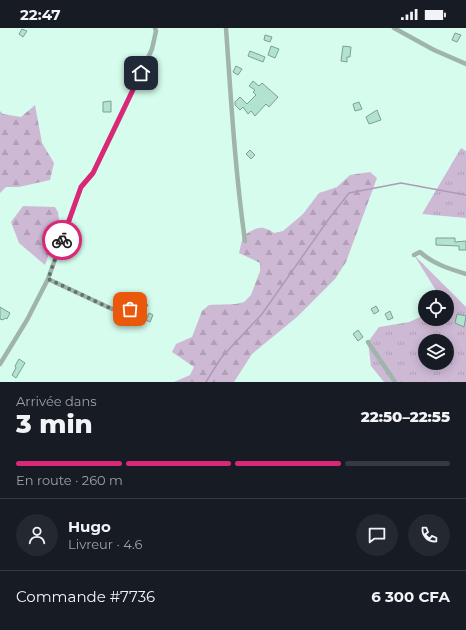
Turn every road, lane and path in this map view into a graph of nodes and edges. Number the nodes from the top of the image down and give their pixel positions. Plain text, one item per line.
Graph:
1 (155, 28) edge
2 (226, 28) edge
3 (394, 28) edge
4 (466, 64) edge
5 (245, 240) dead end
6 (414, 255) dead end
7 (466, 274) edge
8 (48, 279) junction
9 (140, 312) dead end
10 (368, 342) dead end
11 (0, 364) edge
12 (395, 382) edge

1 - 8 street
2 - 5 street
3 - 4 street
6 - 7 street
8 - 9 street
8 - 11 street
10 - 12 street

